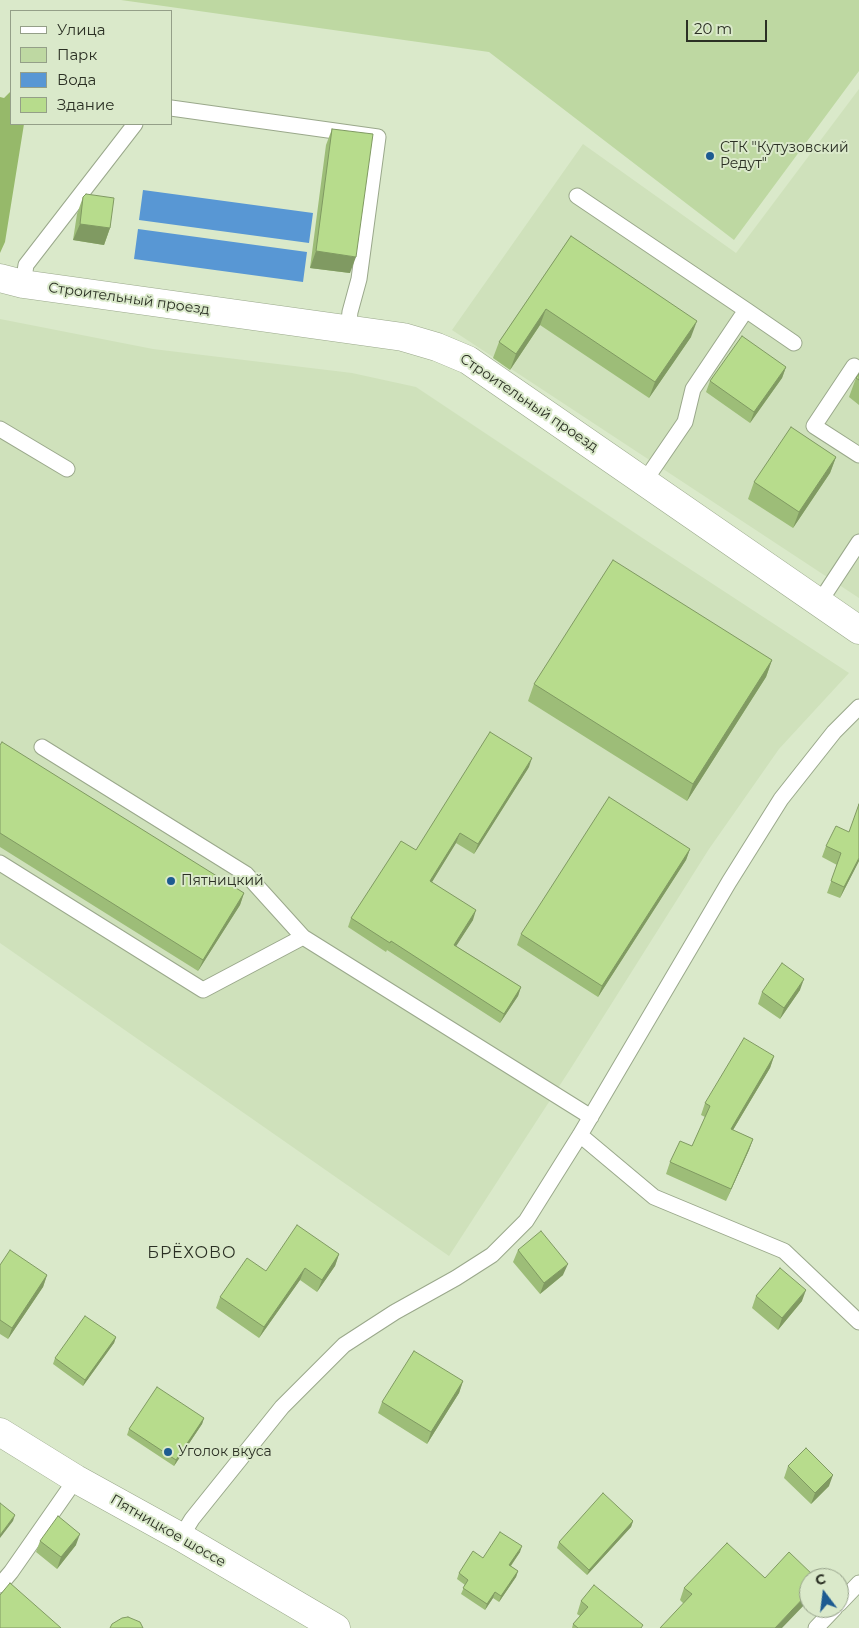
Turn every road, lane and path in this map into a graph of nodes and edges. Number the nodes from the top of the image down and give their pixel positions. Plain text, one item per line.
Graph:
1 (172, 108) edge
2 (134, 125) edge
3 (577, 196) dead end
4 (11, 281) edge
5 (746, 310) junction
6 (348, 330) junction
7 (794, 343) dead end
8 (854, 366) dead end
9 (0, 429) edge
10 (859, 455) edge
11 (67, 469) dead end
12 (644, 482) junction
13 (859, 542) edge
14 (819, 603) junction
15 (859, 630) edge
16 (859, 707) edge
17 (42, 747) dead end
18 (0, 863) edge
19 (303, 937) junction
20 (591, 1117) junction
21 (580, 1135) junction
22 (859, 1322) edge
23 (0, 1432) edge
24 (76, 1479) junction
25 (181, 1537) junction
26 (859, 1583) edge
27 (0, 1585) edge
28 (849, 1594) edge
29 (826, 1618) edge
30 (336, 1628) edge
31 (816, 1628) edge

1 - 6 lane
2 - 4 lane
3 - 5 lane
4 - 6 street, Строительный проезд
5 - 7 lane
5 - 12 lane
6 - 12 street, Строительный проезд
8 - 10 lane
9 - 11 lane
12 - 14 street, Строительный проезд
13 - 14 lane
14 - 15 street, Строительный проезд
16 - 20 lane
17 - 19 lane
18 - 19 lane
19 - 20 lane
20 - 21 lane
21 - 22 lane
21 - 25 lane
23 - 24 street, Пятницкое шоссе
24 - 25 street, Пятницкое шоссе
24 - 27 lane
25 - 30 street, Пятницкое шоссе
26 - 28 lane
29 - 31 lane

